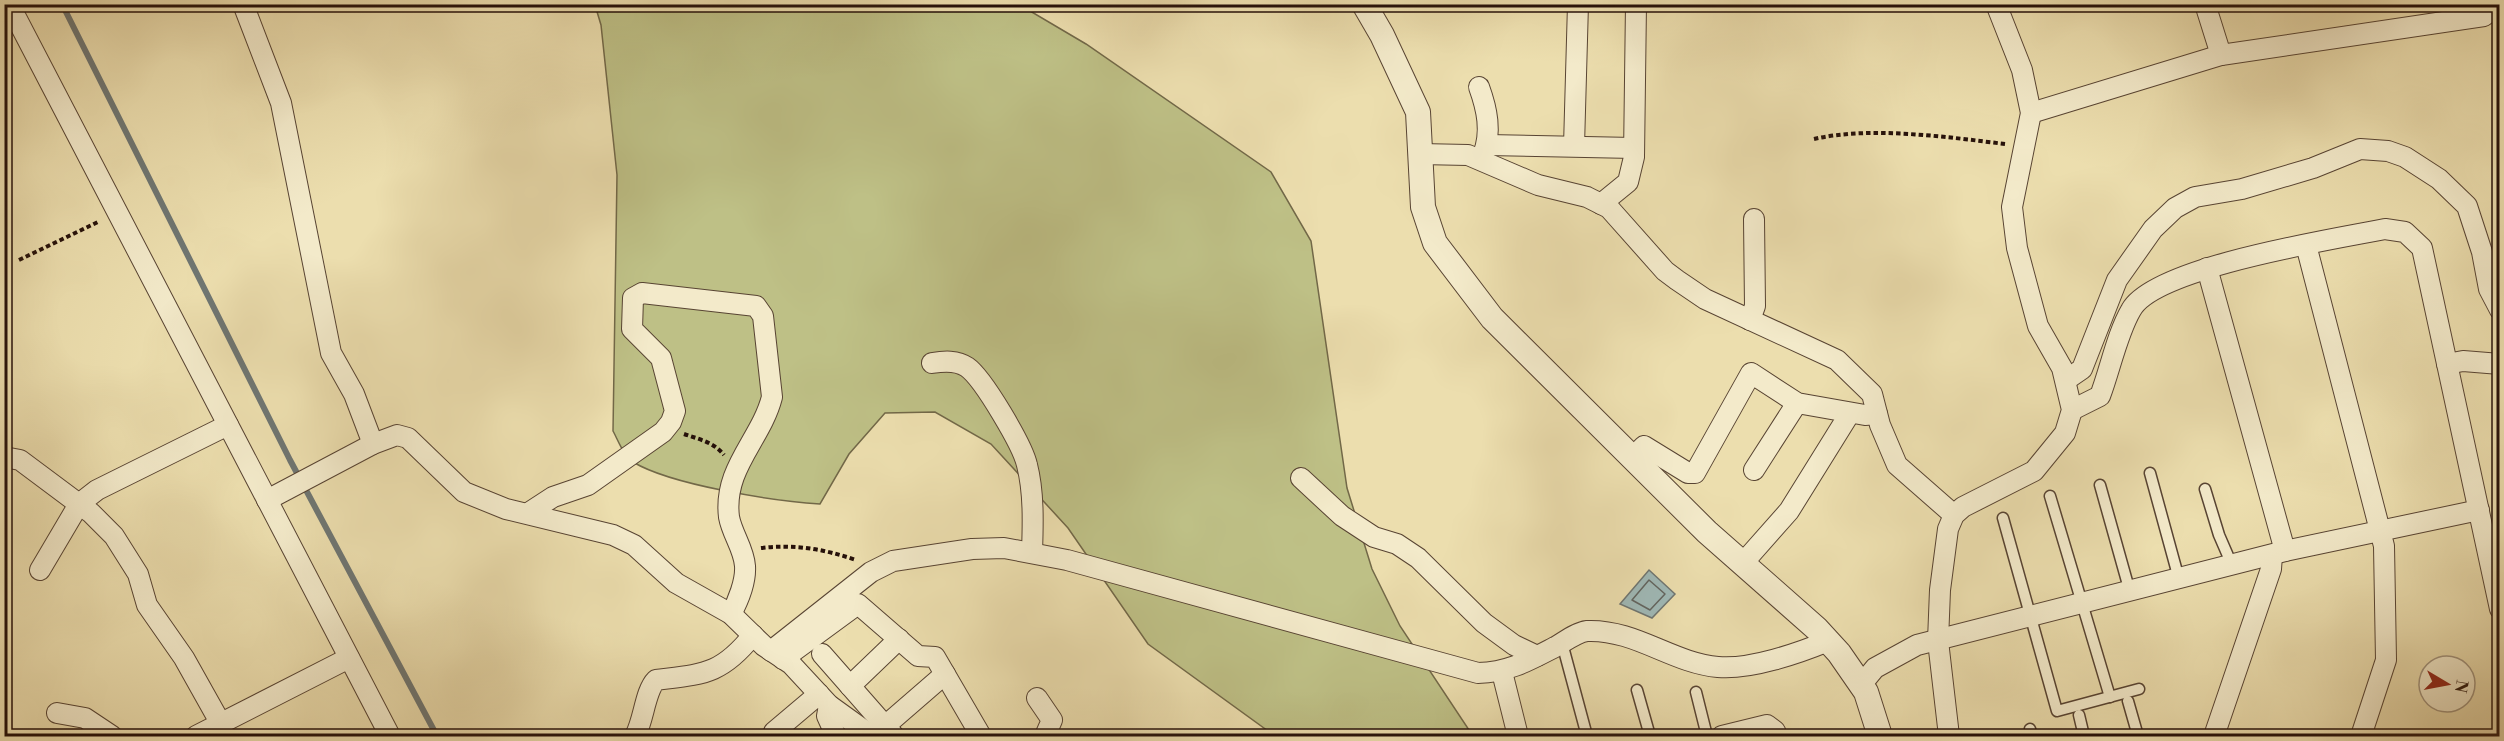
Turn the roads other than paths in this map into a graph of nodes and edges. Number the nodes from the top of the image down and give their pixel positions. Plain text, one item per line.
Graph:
1 (9, 4) edge
2 (243, 4) edge
3 (1364, 4) edge
4 (1578, 4) edge
5 (1636, 4) edge
6 (1996, 4) edge
7 (2205, 4) edge
8 (2497, 4) edge
9 (2221, 55) junction
10 (1479, 87) dead end
11 (2031, 113) junction
12 (1574, 146) junction
13 (1634, 148) junction
14 (1484, 153) junction
15 (1420, 154) junction
16 (1601, 204) junction
17 (1754, 219) dead end
18 (2306, 245) junction
19 (2207, 268) junction
20 (2499, 310) edge
21 (1750, 320) junction
22 (932, 363) dead end
23 (2447, 364) junction
24 (2499, 364) edge
25 (2066, 380) junction
26 (1797, 403) junction
27 (2072, 410) junction
28 (1850, 413) junction
29 (1877, 414) junction
30 (228, 425) junction
31 (373, 444) junction
32 (4, 457) edge
33 (1633, 458) junction
34 (1754, 471) dead end
35 (2150, 473) dead end
36 (1301, 478) dead end
37 (2100, 485) dead end
38 (2205, 489) dead end
39 (2050, 496) dead end
40 (267, 500) junction
41 (79, 504) junction
42 (2479, 510) junction
43 (530, 512) junction
44 (1954, 515) junction
45 (2003, 518) dead end
46 (2381, 531) junction
47 (1032, 552) junction
48 (2279, 553) junction
49 (1743, 563) junction
50 (2232, 565) junction
51 (40, 570) dead end
52 (2179, 579) junction
53 (2130, 592) junction
54 (2082, 605) junction
55 (2499, 609) edge
56 (731, 614) junction
57 (2031, 618) junction
58 (753, 634) junction
59 (899, 639) junction
60 (1938, 640) junction
61 (1828, 641) junction
62 (1562, 643) junction
63 (822, 654) dead end
64 (777, 655) junction
65 (1537, 656) junction
66 (349, 658) junction
67 (1502, 672) junction
68 (945, 674) junction
69 (1861, 685) junction
70 (850, 686) junction
71 (2139, 689) dead end
72 (1637, 690) dead end
73 (1696, 692) dead end
74 (2110, 697) junction
75 (1037, 698) dead end
76 (824, 700) junction
77 (2128, 701) dead end
78 (57, 713) dead end
79 (2079, 715) dead end
80 (221, 724) junction
81 (774, 732) dead end
82 (884, 733) edge
83 (112, 736) edge
84 (196, 736) edge
85 (390, 736) edge
86 (635, 736) edge
87 (836, 736) edge
88 (981, 736) edge
89 (1045, 736) edge
90 (1518, 736) edge
91 (1587, 736) edge
92 (1650, 736) edge
93 (1707, 736) edge
94 (1722, 736) edge
95 (1777, 736) edge
96 (1880, 736) edge
97 (1949, 736) edge
98 (2084, 736) edge
99 (2138, 736) edge
100 (2214, 736) edge
101 (2361, 736) edge

1 - 30 street
2 - 31 street
3 - 15 street
4 - 12 street
5 - 13 street
6 - 11 street
7 - 9 street
8 - 9 street
9 - 11 street
10 - 14 street
11 - 25 street
12 - 13 street
12 - 14 street
13 - 16 street
14 - 15 street
14 - 16 street
15 - 33 street
16 - 21 street
17 - 21 street
18 - 19 street
18 - 23 street
18 - 46 street
19 - 27 street
19 - 48 street
20 - 25 street
21 - 29 street
22 - 47 street
23 - 24 street
23 - 42 street
25 - 27 street
26 - 28 street
26 - 33 street
26 - 34 street
27 - 44 street
28 - 29 street
28 - 49 street
29 - 44 street
30 - 40 street
30 - 41 street
31 - 40 street
31 - 43 street
32 - 41 street
33 - 49 street
35 - 52 lane
36 - 65 street
37 - 53 lane
38 - 50 lane
39 - 54 lane
40 - 66 street
41 - 51 street
41 - 80 street
42 - 46 street
42 - 55 street
43 - 56 street
43 - 56 street
44 - 60 street
45 - 57 lane
46 - 48 street
46 - 101 street
47 - 64 street
47 - 67 street
48 - 50 street
48 - 100 street
49 - 61 street
50 - 52 street
52 - 53 street
53 - 54 street
54 - 57 street
54 - 74 lane
56 - 58 street
57 - 60 street
57 - 74 lane
58 - 64 street
58 - 86 street
59 - 64 street
59 - 68 street
59 - 70 street
60 - 69 street
60 - 97 street
61 - 62 street
61 - 69 street
62 - 65 street
62 - 91 lane
63 - 70 street
64 - 76 street
65 - 67 street
66 - 80 street
66 - 85 street
67 - 90 street
68 - 82 street
68 - 88 street
69 - 96 street
70 - 82 street
71 - 74 lane
72 - 92 lane
73 - 93 lane
75 - 89 street
76 - 81 street
76 - 82 street
76 - 87 street
77 - 99 lane
78 - 83 street
79 - 98 lane
80 - 84 street
94 - 95 street

